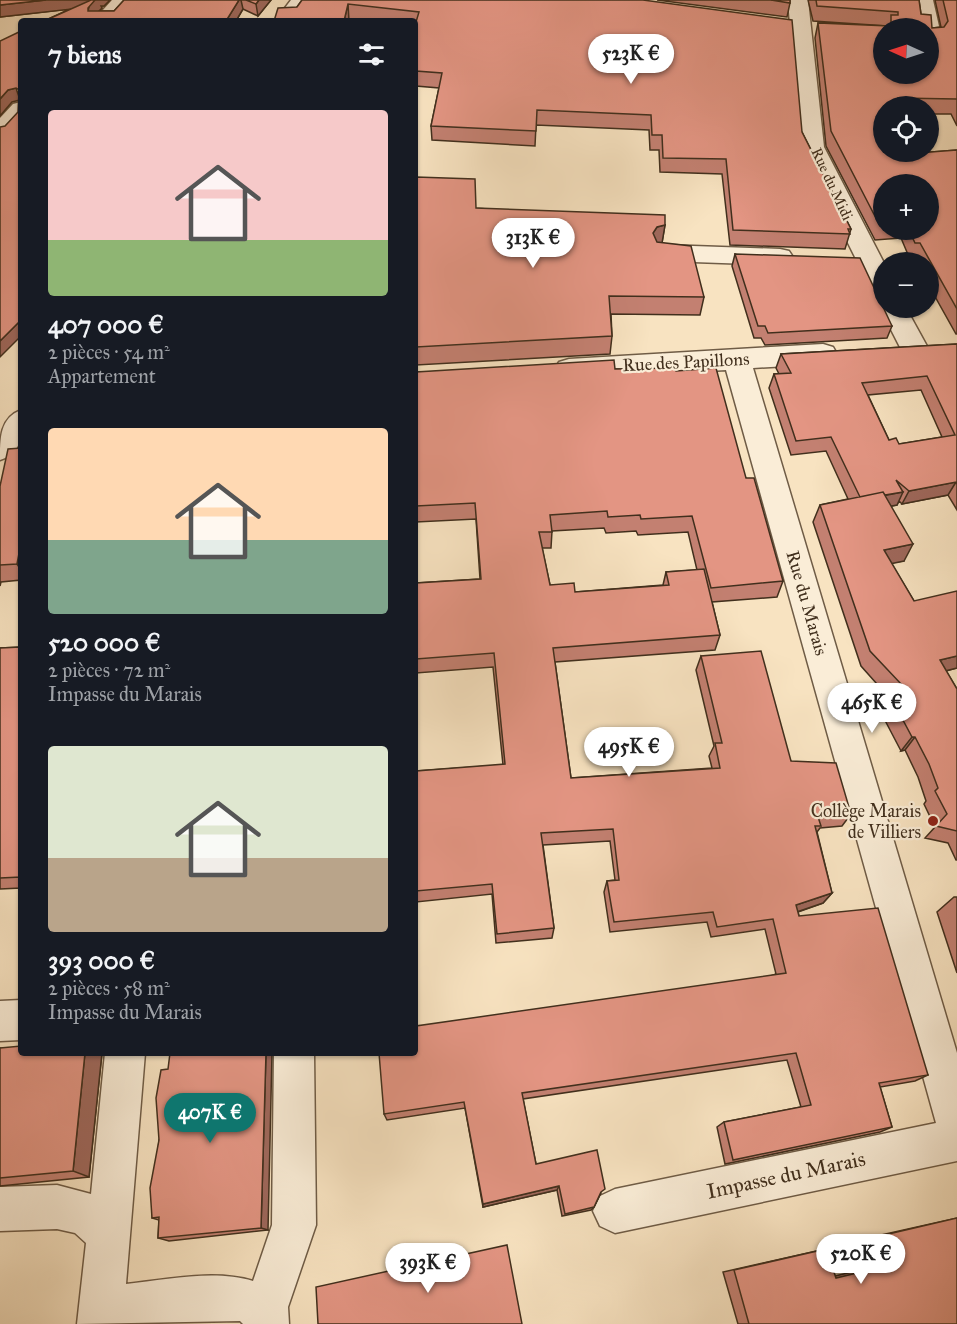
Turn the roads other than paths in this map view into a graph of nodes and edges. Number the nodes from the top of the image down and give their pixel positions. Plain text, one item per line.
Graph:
1 (124, 0) edge
2 (302, 0) edge
3 (798, 0) edge
4 (923, 0) edge
5 (107, 18) edge
6 (288, 18) edge
7 (930, 18) edge
8 (775, 25) edge
9 (800, 28) junction
10 (827, 31) edge
11 (18, 112) edge
12 (0, 130) edge
13 (665, 253) edge
14 (802, 258) edge
15 (873, 277) edge
16 (898, 318) edge
17 (914, 348) edge
18 (843, 353) edge
19 (737, 360) junction
20 (546, 370) edge
21 (0, 408) edge
22 (18, 417) edge
23 (18, 423) edge
24 (0, 449) edge
25 (18, 1020) edge
26 (0, 1021) edge
27 (125, 1056) edge
28 (294, 1056) edge
29 (957, 1123) edge
30 (957, 1140) edge
31 (0, 1209) edge
32 (615, 1211) dead end
33 (109, 1235) junction
34 (101, 1316) edge
35 (266, 1316) edge

1 - 5 street
2 - 6 street
3 - 9 street, Rue du Midi
4 - 7 street
8 - 9 street
9 - 10 street
9 - 15 street, Rue du Midi
11 - 12 street
13 - 14 street
16 - 17 street
18 - 19 street, Rue des Papillons
19 - 20 street, Rue des Papillons
19 - 29 street, Rue du Marais
21 - 22 street
23 - 24 street
25 - 26 street
27 - 33 street
28 - 35 street
30 - 32 street, Impasse du Marais
31 - 33 street
33 - 34 street
34 - 35 street

